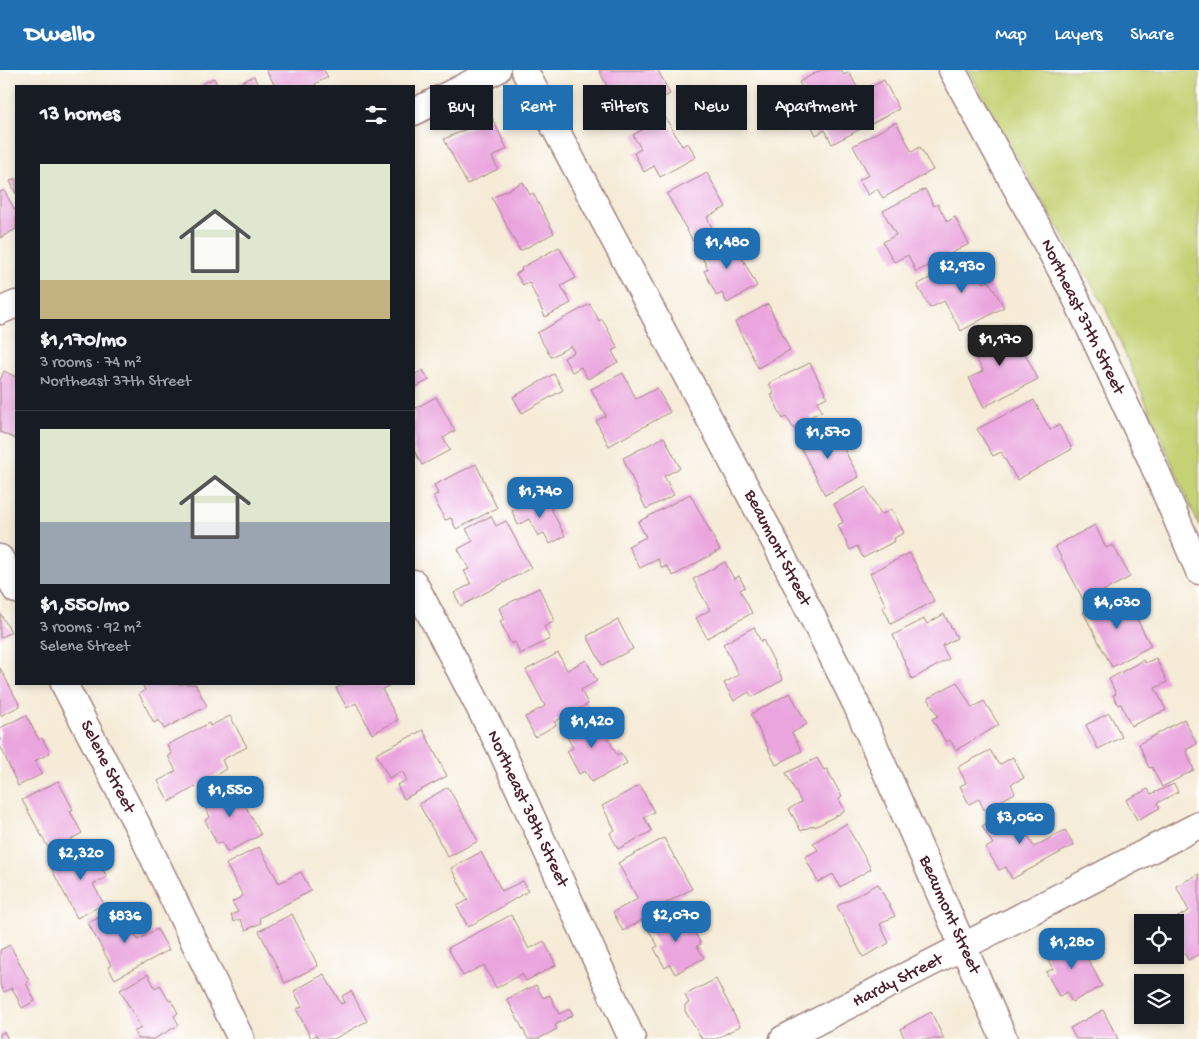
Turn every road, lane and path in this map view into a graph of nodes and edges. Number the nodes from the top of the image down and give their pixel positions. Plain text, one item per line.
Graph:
1 (496, 70) edge
2 (524, 70) edge
3 (952, 70) edge
4 (415, 111) edge
5 (15, 304) edge
6 (0, 312) edge
7 (0, 558) edge
8 (1199, 571) edge
9 (415, 584) edge
10 (15, 588) edge
11 (65, 685) edge
12 (1199, 825) edge
13 (964, 948) junction
14 (241, 1039) edge
15 (632, 1039) edge
16 (783, 1039) edge
17 (1004, 1039) edge

1 - 4 street
2 - 13 street, Beaumont Street
3 - 8 street, Northeast 37th Street
5 - 6 street
7 - 10 street
9 - 15 street, Northeast 38th Street
11 - 14 street, Selene Street
12 - 13 street, Hardy Street
13 - 16 street, Hardy Street
13 - 17 street, Beaumont Street

